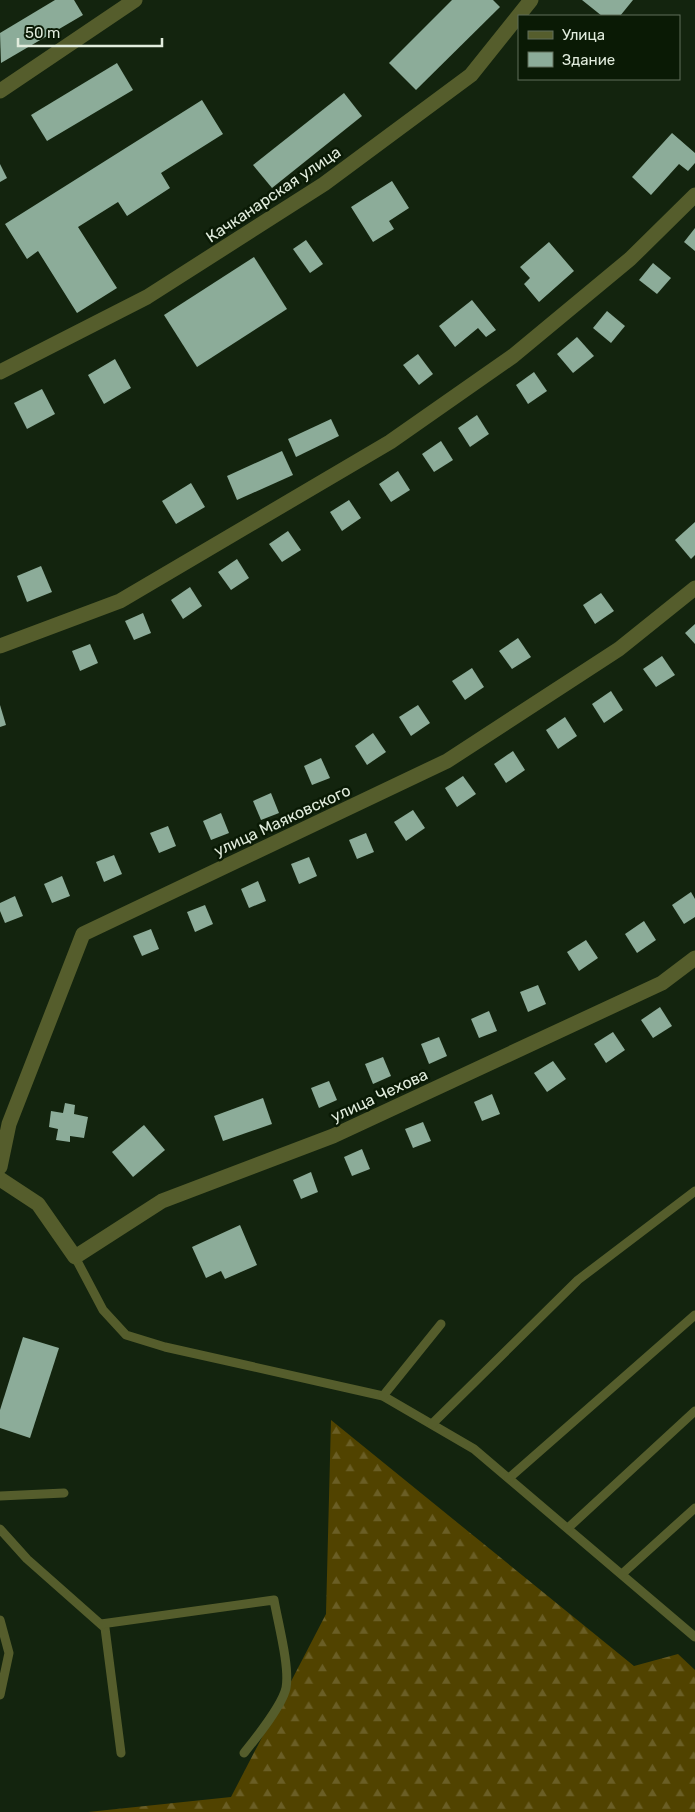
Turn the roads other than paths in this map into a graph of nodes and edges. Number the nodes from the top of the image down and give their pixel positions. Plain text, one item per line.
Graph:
1 (135, 0) edge
2 (531, 0) edge
3 (519, 15) edge
4 (518, 16) edge
5 (0, 91) edge
6 (695, 195) edge
7 (0, 372) edge
8 (695, 588) edge
9 (0, 646) edge
10 (695, 958) edge
11 (0, 1166) edge
12 (0, 1179) edge
13 (695, 1191) edge
14 (75, 1256) junction
15 (695, 1315) edge
16 (441, 1324) dead end
17 (383, 1396) junction
18 (695, 1411) edge
19 (432, 1424) junction
20 (509, 1478) junction
21 (64, 1493) dead end
22 (0, 1496) edge
23 (695, 1508) edge
24 (568, 1528) junction
25 (0, 1529) edge
26 (622, 1574) junction
27 (0, 1620) edge
28 (101, 1624) junction
29 (695, 1637) edge
30 (0, 1695) edge
31 (244, 1753) dead end
32 (121, 1754) dead end

1 - 5 street
2 - 3 street, Качканарская улица
4 - 7 street, Качканарская улица
6 - 9 street
8 - 11 street, улица Маяковского
10 - 14 street, улица Чехова
12 - 14 street
13 - 19 lane
14 - 17 lane
15 - 20 lane
16 - 17 lane
17 - 19 lane
18 - 24 lane
19 - 20 lane
20 - 24 lane
21 - 22 lane
23 - 26 lane
24 - 26 lane
25 - 28 lane
26 - 29 lane
27 - 30 lane
28 - 31 lane
28 - 32 lane

